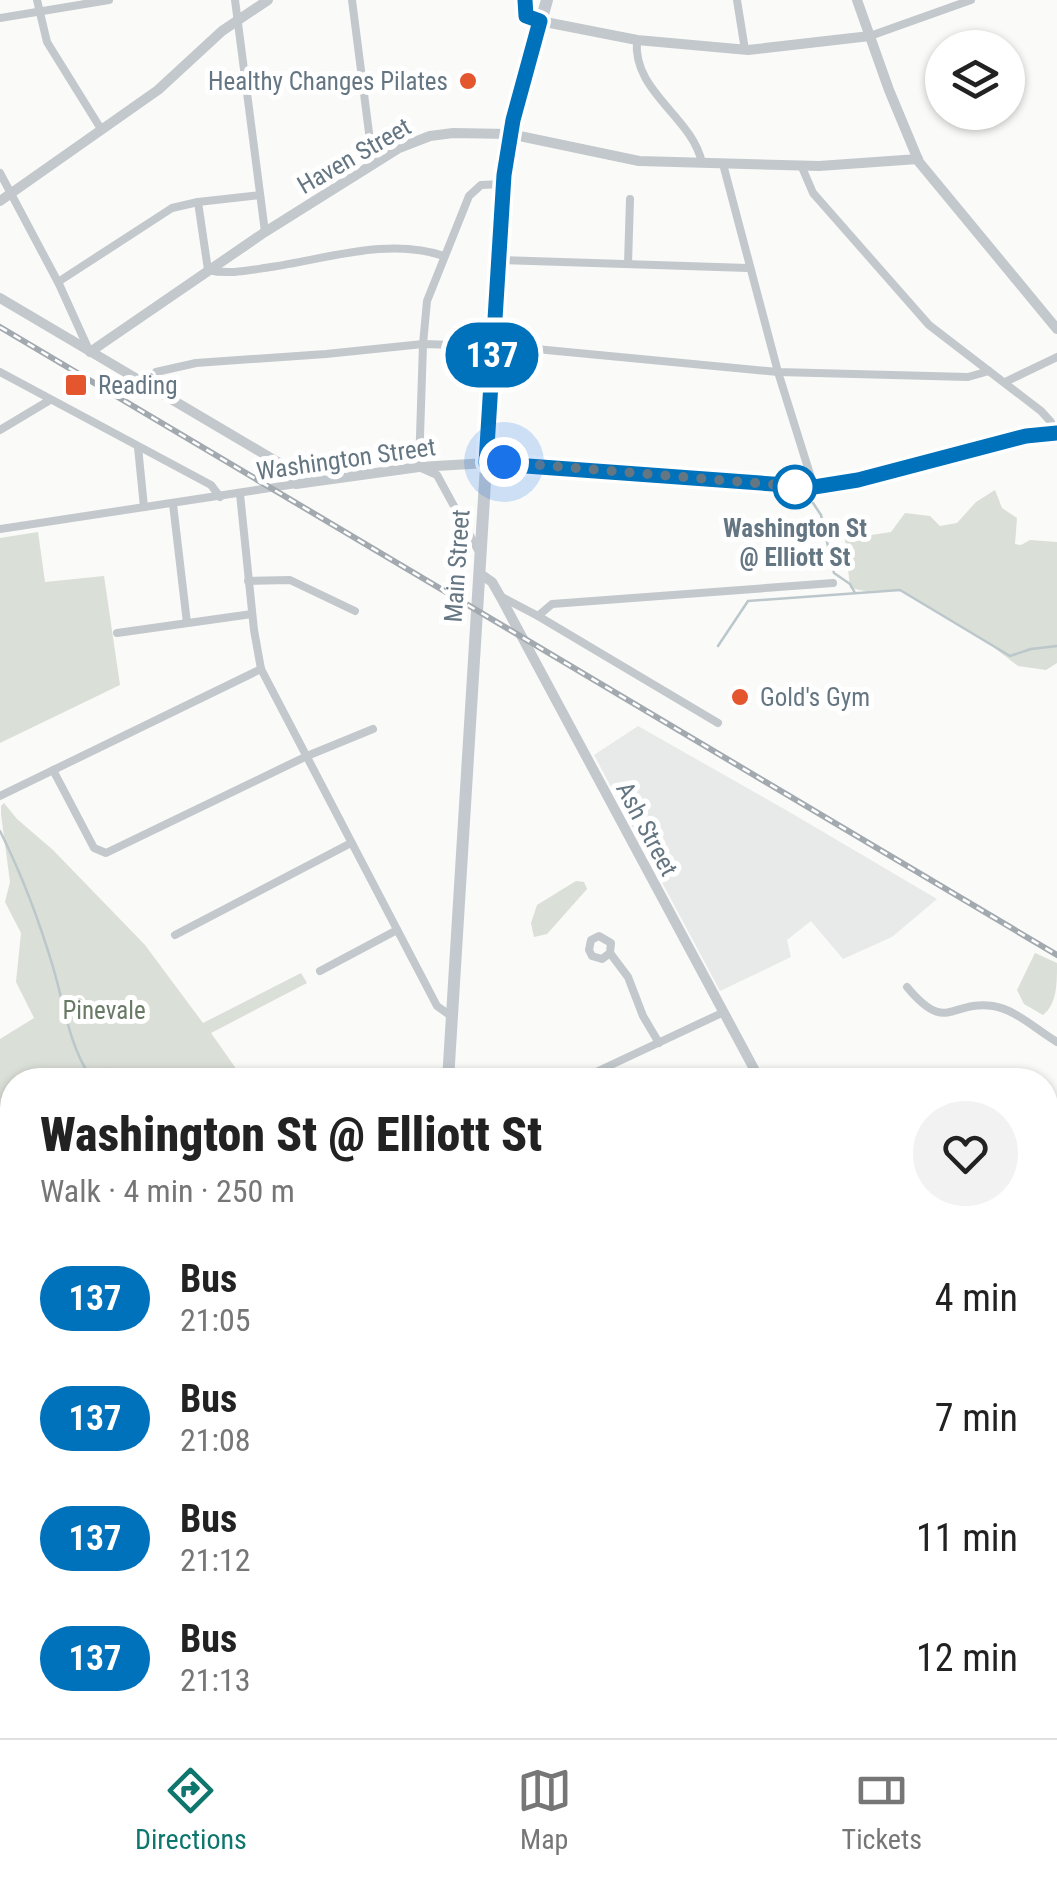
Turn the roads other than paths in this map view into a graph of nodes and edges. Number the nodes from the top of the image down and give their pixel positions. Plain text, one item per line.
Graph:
1 (37, 0) edge
2 (109, 0) edge
3 (236, 0) edge
4 (268, 0) edge
5 (352, 0) edge
6 (524, 0) edge
7 (546, 0) edge
8 (737, 0) edge
9 (857, 0) edge
10 (971, 0) edge
11 (40, 13) junction
12 (0, 18) edge
13 (238, 18) junction
14 (540, 21) junction
15 (870, 36) junction
16 (637, 40) junction
17 (744, 50) junction
18 (101, 130) junction
19 (510, 134) junction
20 (918, 159) junction
21 (702, 163) junction
22 (373, 164) junction
23 (723, 164) junction
24 (801, 166) junction
25 (0, 173) edge
26 (503, 184) junction
27 (12, 193) junction
28 (260, 194) junction
29 (630, 199) dead end
30 (0, 201) edge
31 (198, 202) junction
32 (265, 232) junction
33 (444, 256) junction
34 (498, 260) junction
35 (628, 264) junction
36 (748, 268) junction
37 (208, 270) junction
38 (58, 282) junction
39 (0, 298) edge
40 (1057, 329) edge
41 (423, 344) junction
42 (492, 346) junction
43 (90, 352) junction
44 (1057, 357) edge
45 (989, 370) junction
46 (0, 372) edge
47 (778, 372) junction
48 (1005, 382) junction
49 (142, 384) junction
50 (50, 400) junction
51 (0, 430) edge
52 (1055, 432) edge
53 (138, 446) junction
54 (486, 463) junction
55 (419, 466) junction
56 (296, 484) junction
57 (814, 487) junction
58 (240, 494) junction
59 (220, 496) junction
60 (173, 504) junction
61 (144, 508) junction
62 (0, 529) edge
63 (480, 554) junction
64 (479, 573) junction
65 (248, 581) junction
66 (833, 584) dead end
67 (478, 595) junction
68 (500, 596) junction
69 (355, 611) dead end
70 (252, 614) junction
71 (538, 616) junction
72 (186, 623) junction
73 (117, 633) dead end
74 (262, 669) junction
75 (718, 723) dead end
76 (373, 729) dead end
77 (306, 756) junction
78 (53, 770) junction
79 (0, 796) edge
80 (351, 843) junction
81 (397, 930) junction
82 (174, 935) dead end
83 (610, 953) dead end
84 (320, 972) dead end
85 (907, 986) dead end
86 (722, 1013) junction
87 (452, 1016) junction
88 (1057, 1042) edge
89 (658, 1043) junction
90 (449, 1068) edge
91 (605, 1068) edge
92 (753, 1068) edge

1 - 11 street
2 - 11 street
3 - 13 street
4 - 13 street
5 - 22 street
6 - 14 street
7 - 14 main road, Main Street
8 - 17 street
9 - 15 street
10 - 15 street
11 - 12 street
11 - 18 street
13 - 18 street
13 - 28 street
14 - 16 street
14 - 19 main road, Main Street
15 - 17 street
15 - 20 street
16 - 17 street
16 - 21 street
18 - 27 street
19 - 21 street, Haven Street
19 - 22 street, Haven Street
19 - 26 main road, Main Street
20 - 24 street, Haven Street
20 - 40 street
21 - 23 street, Haven Street
22 - 32 street, Haven Street
23 - 24 street, Haven Street
23 - 36 street
24 - 45 street
25 - 27 street
26 - 33 street
26 - 34 main road, Main Street
27 - 30 street
27 - 38 street
28 - 31 street
28 - 32 street
29 - 35 street
31 - 37 street
31 - 38 street
32 - 37 street, Haven Street
33 - 37 street
33 - 41 street
34 - 35 street
34 - 42 main road, Main Street
35 - 36 street
36 - 47 street
37 - 43 street, Haven Street
38 - 43 street
39 - 43 street
41 - 42 street
41 - 49 street
41 - 55 street
42 - 47 street
42 - 54 main road, Main Street
43 - 49 street
44 - 48 street
45 - 47 street
45 - 48 street
46 - 50 street
47 - 57 street
48 - 52 street
49 - 56 street
50 - 51 street
50 - 53 street
52 - 57 street, Washington Street
53 - 59 street
53 - 61 street
54 - 55 street, Washington Street
54 - 57 street, Washington Street
54 - 63 main road, Main Street
55 - 56 street, Washington Street
55 - 63 street
56 - 58 street, Washington Street
58 - 59 street, Washington Street
58 - 65 street
59 - 60 street, Washington Street
60 - 61 street, Washington Street
60 - 72 street
61 - 62 street, Washington Street
63 - 64 main road, Main Street
64 - 67 main road, Main Street
64 - 68 street, Ash Street
65 - 69 street
65 - 70 street
66 - 71 street
67 - 68 street
67 - 87 main road, Main Street
68 - 71 street
68 - 86 street, Ash Street
70 - 72 street
70 - 74 street
71 - 75 street
72 - 73 street
74 - 77 street
74 - 78 street
76 - 77 street
77 - 78 street
77 - 80 street
78 - 79 street
80 - 81 street
80 - 82 street
81 - 84 street
81 - 87 street
83 - 89 street
85 - 88 street
86 - 89 street
86 - 92 street, Ash Street
87 - 90 main road, Main Street
89 - 91 street

